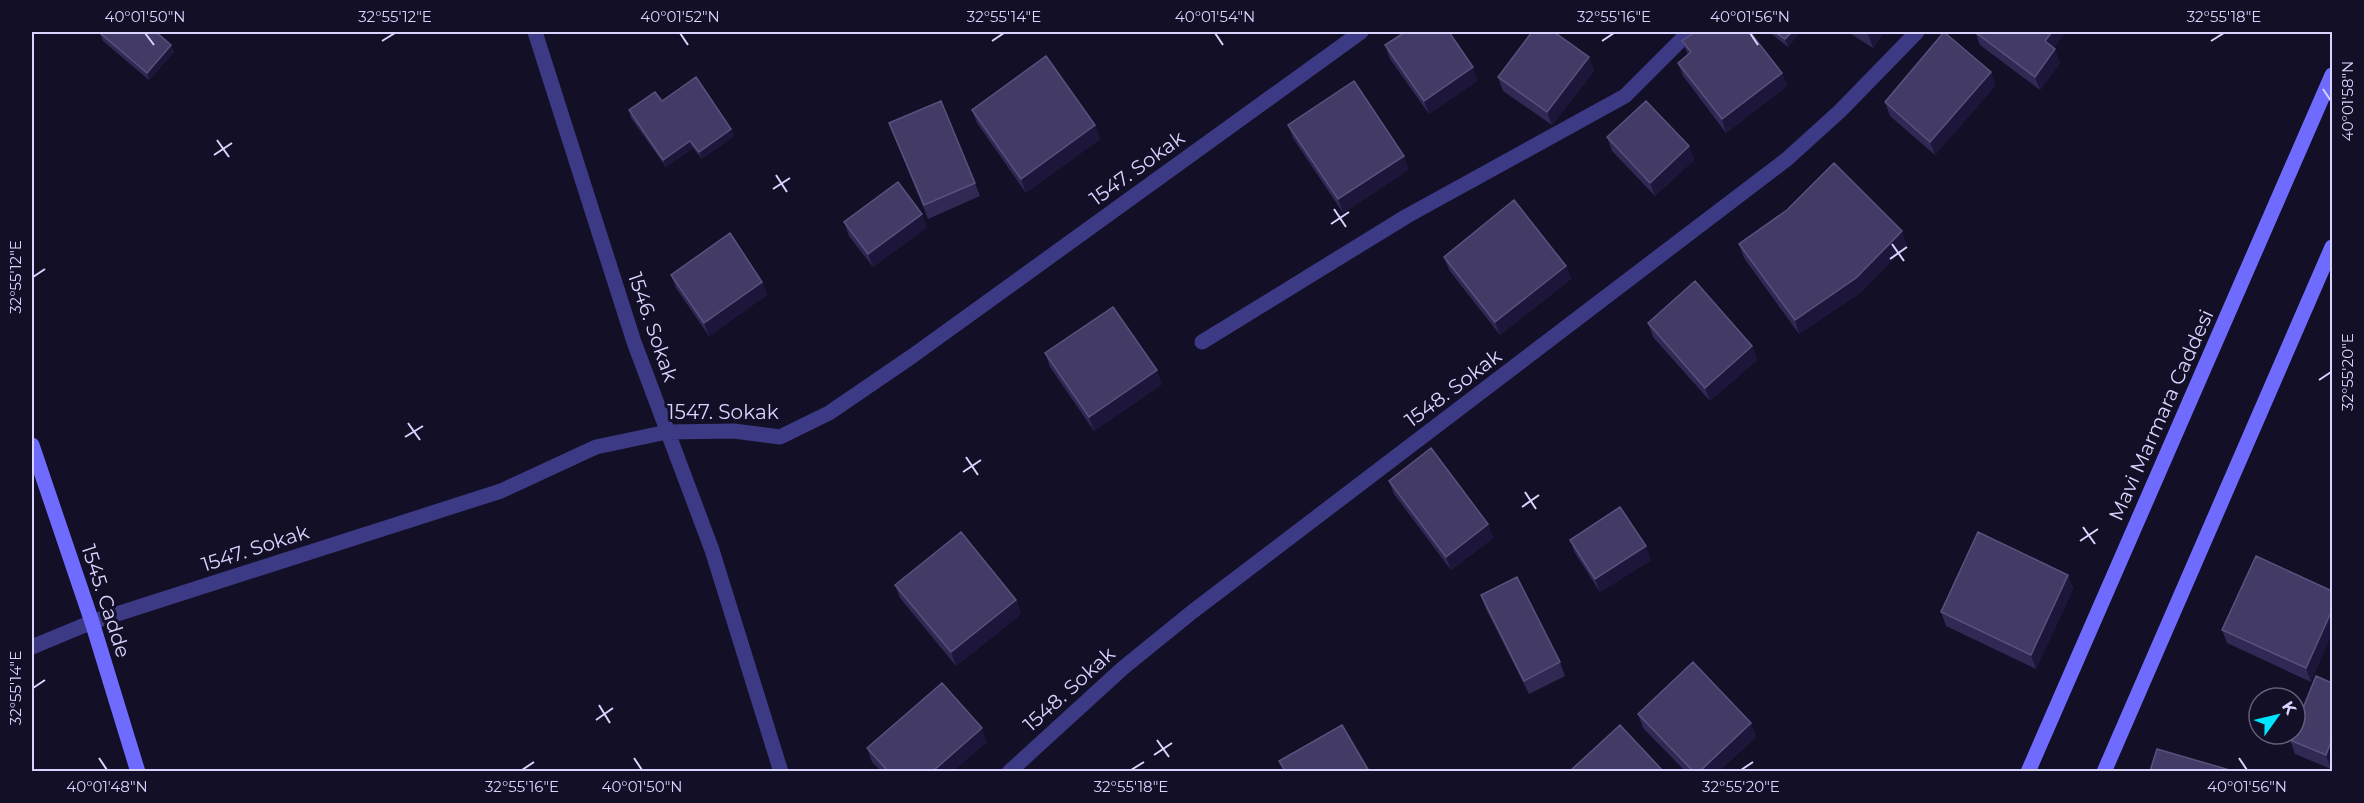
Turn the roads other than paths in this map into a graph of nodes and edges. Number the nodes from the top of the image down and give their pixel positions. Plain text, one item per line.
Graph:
1 (535, 32) edge
2 (1361, 32) edge
3 (1689, 32) edge
4 (1917, 32) edge
5 (2332, 75) edge
6 (2332, 247) edge
7 (1202, 342) dead end
8 (667, 432) junction
9 (32, 445) edge
10 (92, 621) junction
11 (32, 647) edge
12 (138, 771) edge
13 (782, 771) edge
14 (1009, 771) edge
15 (2028, 771) edge
16 (2104, 771) edge

1 - 8 street, 1546. Sokak
2 - 8 street, 1547. Sokak
3 - 7 street
4 - 14 street, 1548. Sokak
5 - 15 street, Mavi Marmara Caddesi
6 - 16 street
8 - 10 street, 1547. Sokak
8 - 13 street, 1546. Sokak
9 - 10 street, 1545. Cadde
10 - 11 street, 1547. Sokak
10 - 12 street, 1545. Cadde

